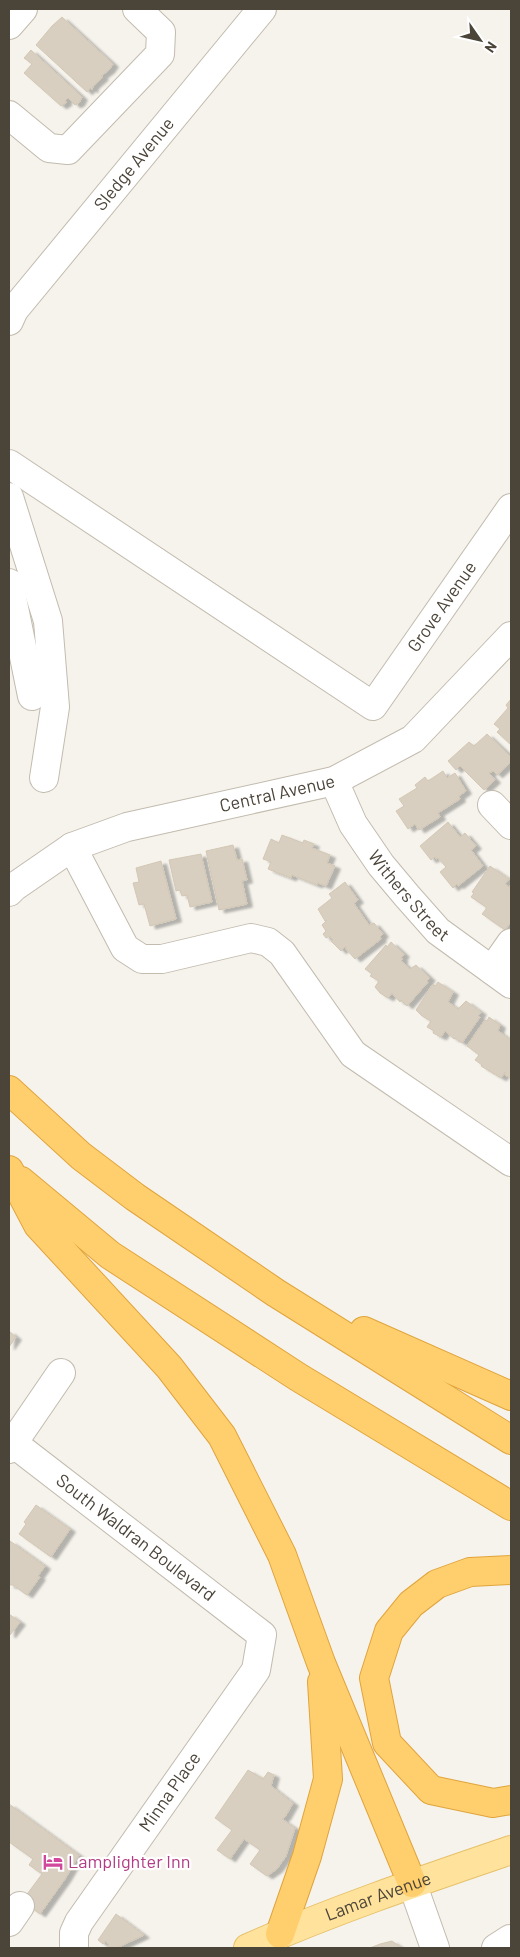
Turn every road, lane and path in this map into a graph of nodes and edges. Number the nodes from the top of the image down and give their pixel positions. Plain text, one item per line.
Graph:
1 (23, 9) edge
2 (137, 9) edge
3 (262, 9) edge
4 (9, 25) edge
5 (9, 115) edge
6 (9, 321) edge
7 (9, 464) edge
8 (9, 497) edge
9 (511, 508) edge
10 (28, 560) junction
11 (9, 582) edge
12 (511, 636) edge
13 (31, 696) edge
14 (44, 778) dead end
15 (334, 781) junction
16 (492, 805) dead end
17 (511, 825) edge
18 (72, 848) junction
19 (9, 892) edge
20 (511, 942) edge
21 (501, 977) edge
22 (9, 1090) edge
23 (511, 1162) edge
24 (9, 1170) edge
25 (276, 1293) junction
26 (61, 1373) dead end
27 (511, 1396) edge
28 (511, 1440) edge
29 (10, 1444) edge
30 (511, 1506) edge
31 (511, 1570) edge
32 (262, 1635) joint
33 (321, 1663) junction
34 (511, 1800) edge
35 (511, 1850) edge
36 (412, 1884) junction
37 (280, 1934) junction
38 (74, 1948) edge
39 (248, 1948) edge
40 (435, 1948) edge

1 - 4 street
2 - 5 street
3 - 6 street, Sledge Avenue
7 - 9 street, Grove Avenue
8 - 10 street
10 - 11 street
10 - 13 street
11 - 13 street
12 - 15 street, Central Avenue
13 - 14 street
15 - 18 street, Central Avenue
15 - 21 street, Withers Street
16 - 17 street
18 - 19 street, Central Avenue
18 - 23 street
20 - 21 street
22 - 25 highway
24 - 30 highway
24 - 33 highway
25 - 27 highway
25 - 28 highway
26 - 29 street
29 - 32 street, South Waldran Boulevard
31 - 34 highway
32 - 38 street, Minna Place
33 - 36 highway
33 - 37 highway
35 - 36 main road, Lamar Avenue
36 - 37 main road, Lamar Avenue
36 - 40 street
37 - 39 main road, Lamar Avenue

